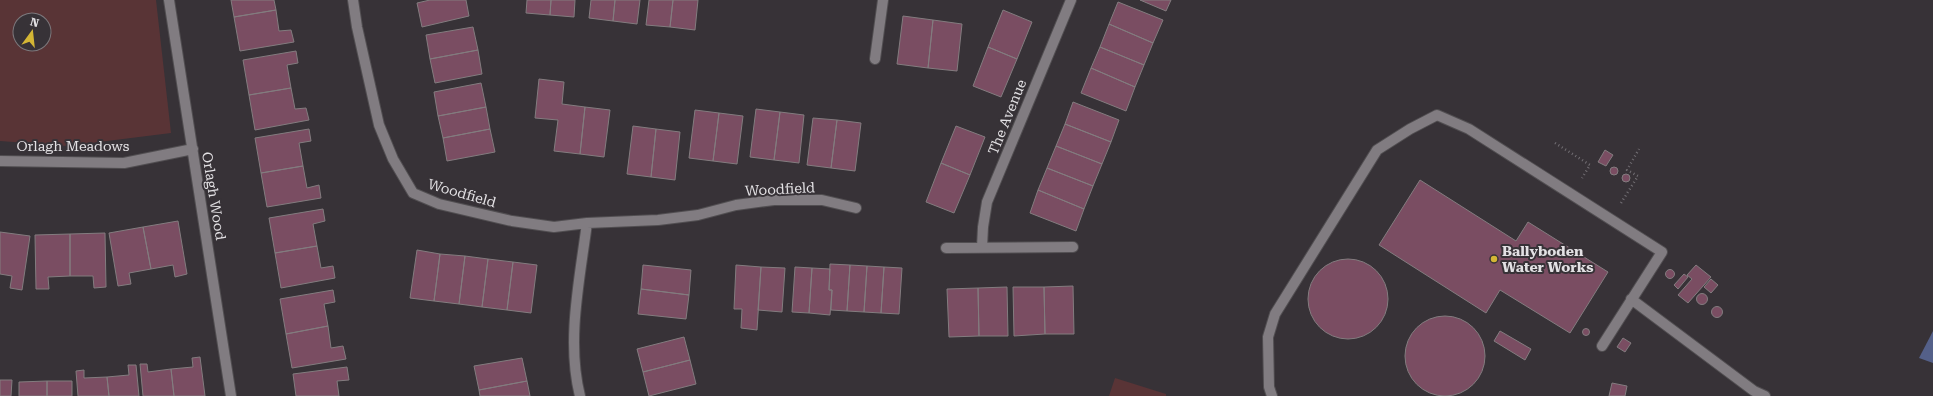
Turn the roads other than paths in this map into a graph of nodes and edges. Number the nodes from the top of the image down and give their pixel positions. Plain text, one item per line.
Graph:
1 (169, 0) edge
2 (353, 0) edge
3 (883, 0) edge
4 (1071, 0) edge
5 (875, 59) dead end
6 (193, 149) junction
7 (0, 161) edge
8 (856, 208) dead end
9 (587, 223) junction
10 (1073, 247) dead end
11 (946, 248) dead end
12 (982, 248) junction
13 (1632, 299) junction
14 (1602, 346) dead end
15 (231, 396) edge
16 (580, 396) edge
17 (1272, 396) edge
18 (1765, 396) edge

1 - 6 street, Orlagh Wood
2 - 9 street, Woodfield
3 - 5 street
4 - 12 street, The Avenue
6 - 7 street, Orlagh Meadows
6 - 15 street, Orlagh Wood
8 - 9 street, Woodfield
9 - 16 street
10 - 12 street
11 - 12 street
13 - 14 street
13 - 17 street
13 - 18 street

